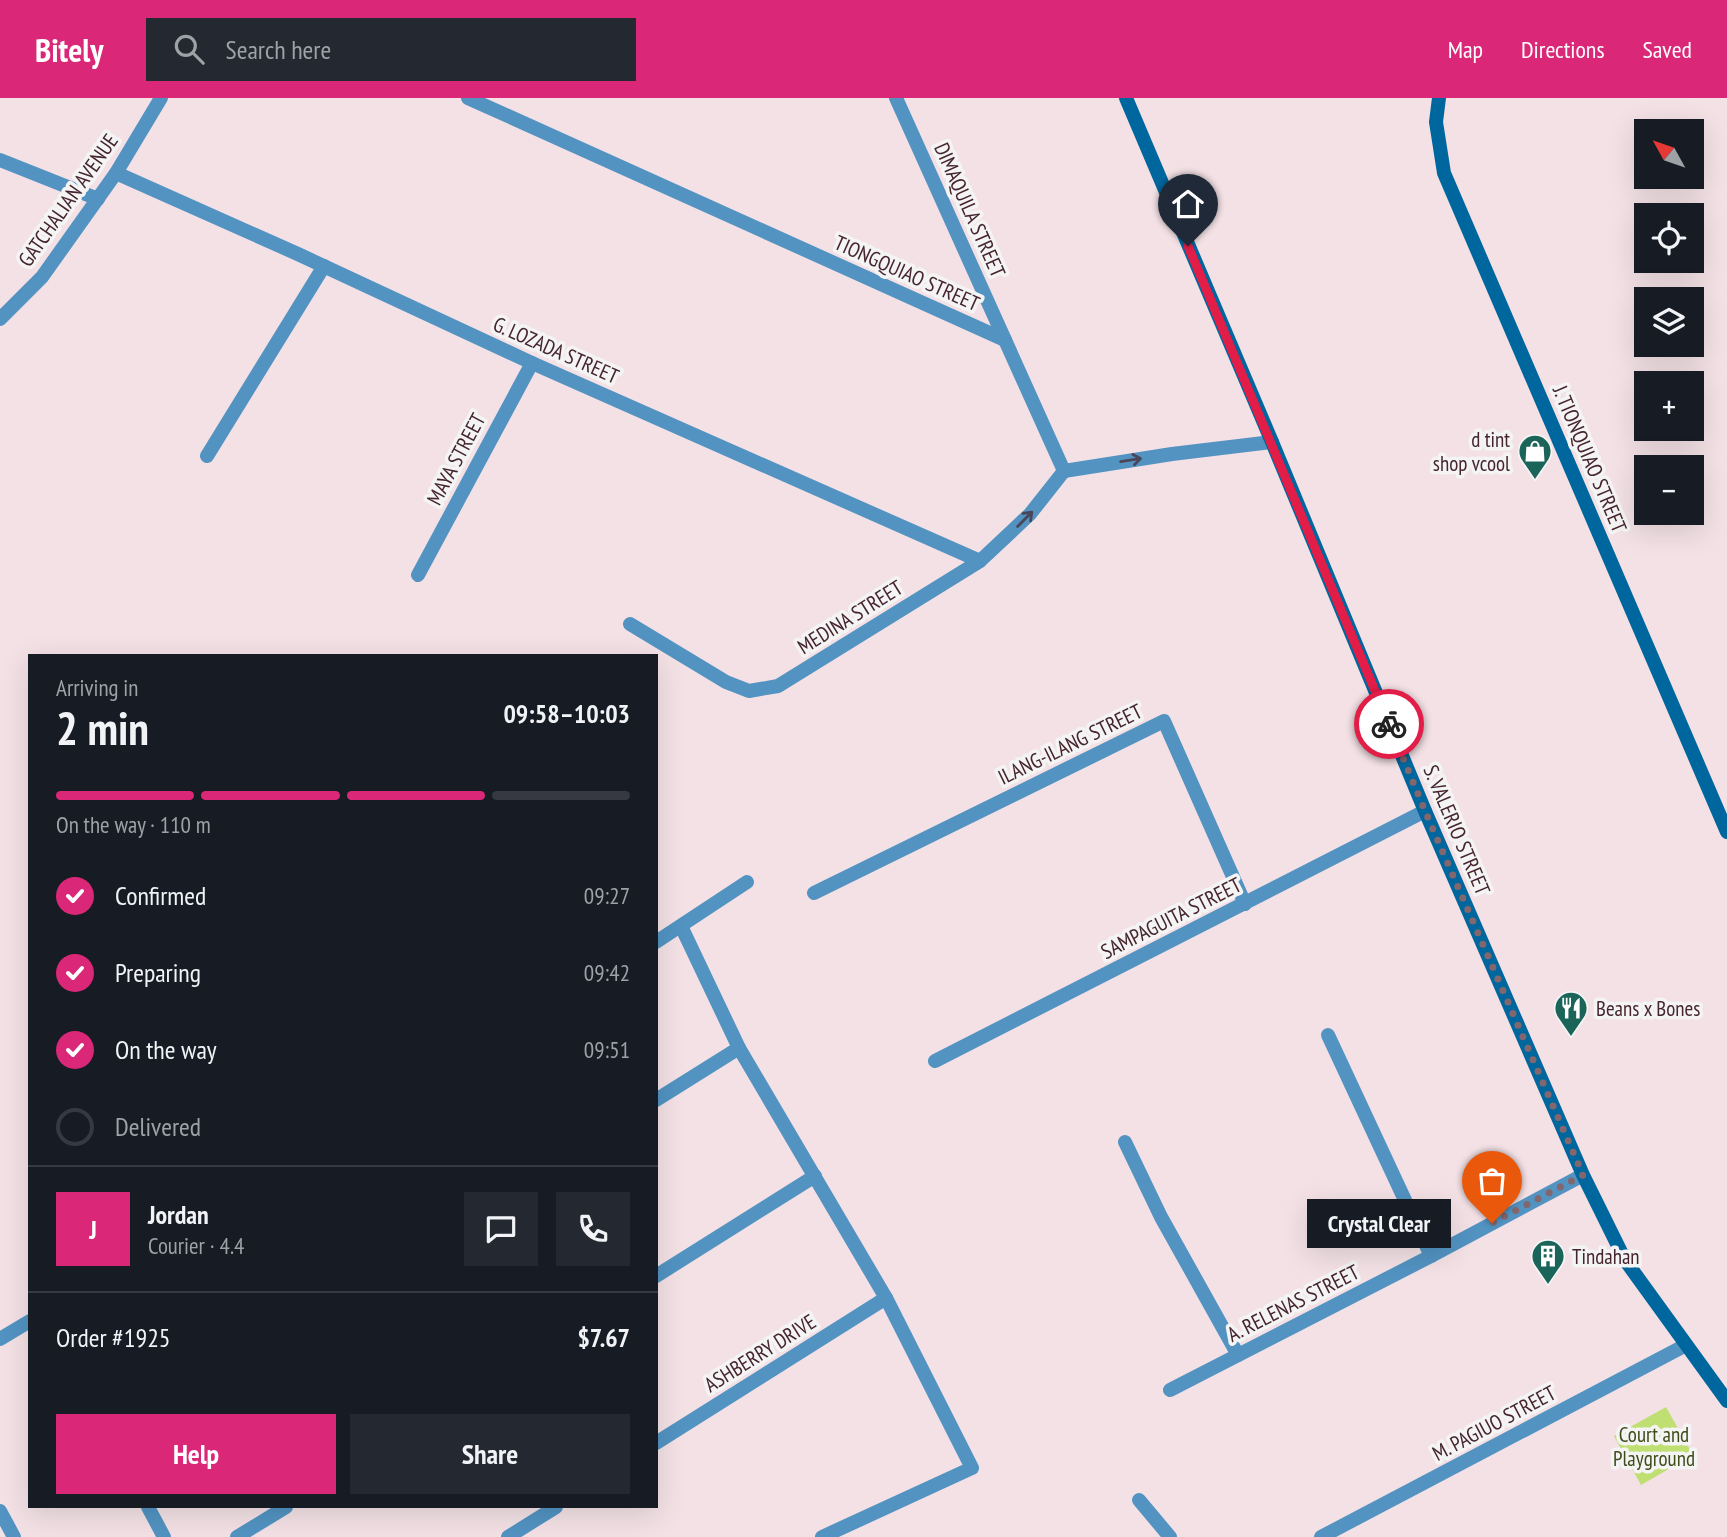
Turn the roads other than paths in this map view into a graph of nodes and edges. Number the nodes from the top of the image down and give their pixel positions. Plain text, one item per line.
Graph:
1 (161, 98) edge
2 (468, 98) edge
3 (896, 98) edge
4 (1126, 98) edge
5 (1439, 98) edge
6 (0, 160) edge
7 (116, 173) junction
8 (98, 199) junction
9 (324, 266) junction
10 (0, 319) edge
11 (1005, 340) junction
12 (532, 363) junction
13 (1272, 442) junction
14 (207, 456) dead end
15 (1064, 471) junction
16 (980, 561) junction
17 (418, 575) dead end
18 (630, 624) dead end
19 (1425, 811) junction
20 (1727, 832) edge
21 (747, 882) dead end
22 (814, 893) dead end
23 (1245, 904) junction
24 (681, 926) junction
25 (658, 941) edge
26 (1328, 1035) dead end
27 (738, 1048) junction
28 (935, 1061) dead end
29 (658, 1099) edge
30 (1125, 1142) dead end
31 (1583, 1175) junction
32 (815, 1176) junction
33 (1431, 1256) junction
34 (658, 1275) edge
35 (886, 1298) junction
36 (28, 1322) edge
37 (0, 1339) edge
38 (1686, 1345) junction
39 (1238, 1355) junction
40 (1170, 1390) dead end
41 (1727, 1401) edge
42 (658, 1442) edge
43 (1139, 1500) dead end
44 (149, 1508) edge
45 (284, 1508) edge
46 (554, 1508) edge
47 (0, 1511) edge
48 (14, 1537) edge
49 (164, 1537) edge
50 (237, 1537) edge
51 (508, 1537) edge
52 (822, 1537) edge
53 (1170, 1537) edge
54 (1321, 1537) edge

1 - 7 street, GATCHALIAN AVENUE
2 - 11 street, TIONGQUIAO STREET
3 - 11 street, DIMAQUILA STREET
4 - 13 street, S. VALERIO STREET
5 - 20 street, J. TIONQUIAO STREET
6 - 8 street
7 - 8 street, GATCHALIAN AVENUE
7 - 9 street, G. LOZADA STREET
8 - 10 street, GATCHALIAN AVENUE
9 - 12 street, G. LOZADA STREET
9 - 14 street
11 - 15 street
12 - 16 street, G. LOZADA STREET
12 - 17 street, MAYA STREET
15 -> 13 street
13 - 19 street, S. VALERIO STREET
16 -> 15 street, MEDINA STREET
16 - 18 street, MEDINA STREET
19 - 23 street, SAMPAGUITA STREET
19 - 31 street, S. VALERIO STREET
21 - 24 street
22 - 23 street, ILANG-ILANG STREET
23 - 28 street, SAMPAGUITA STREET
24 - 25 street
24 - 27 street
26 - 33 street
27 - 29 street
27 - 32 street
30 - 39 street
31 - 33 street, A. RELENAS STREET
31 - 38 street, S. VALERIO STREET
32 - 34 street
32 - 35 street
33 - 39 street, A. RELENAS STREET
35 - 42 street, ASHBERRY DRIVE
35 - 52 street
36 - 37 street
38 - 41 street, S. VALERIO STREET
38 - 54 street, M. PAGIUO STREET
39 - 40 street, A. RELENAS STREET
43 - 53 street
44 - 49 street
45 - 50 street
46 - 51 street
47 - 48 street

